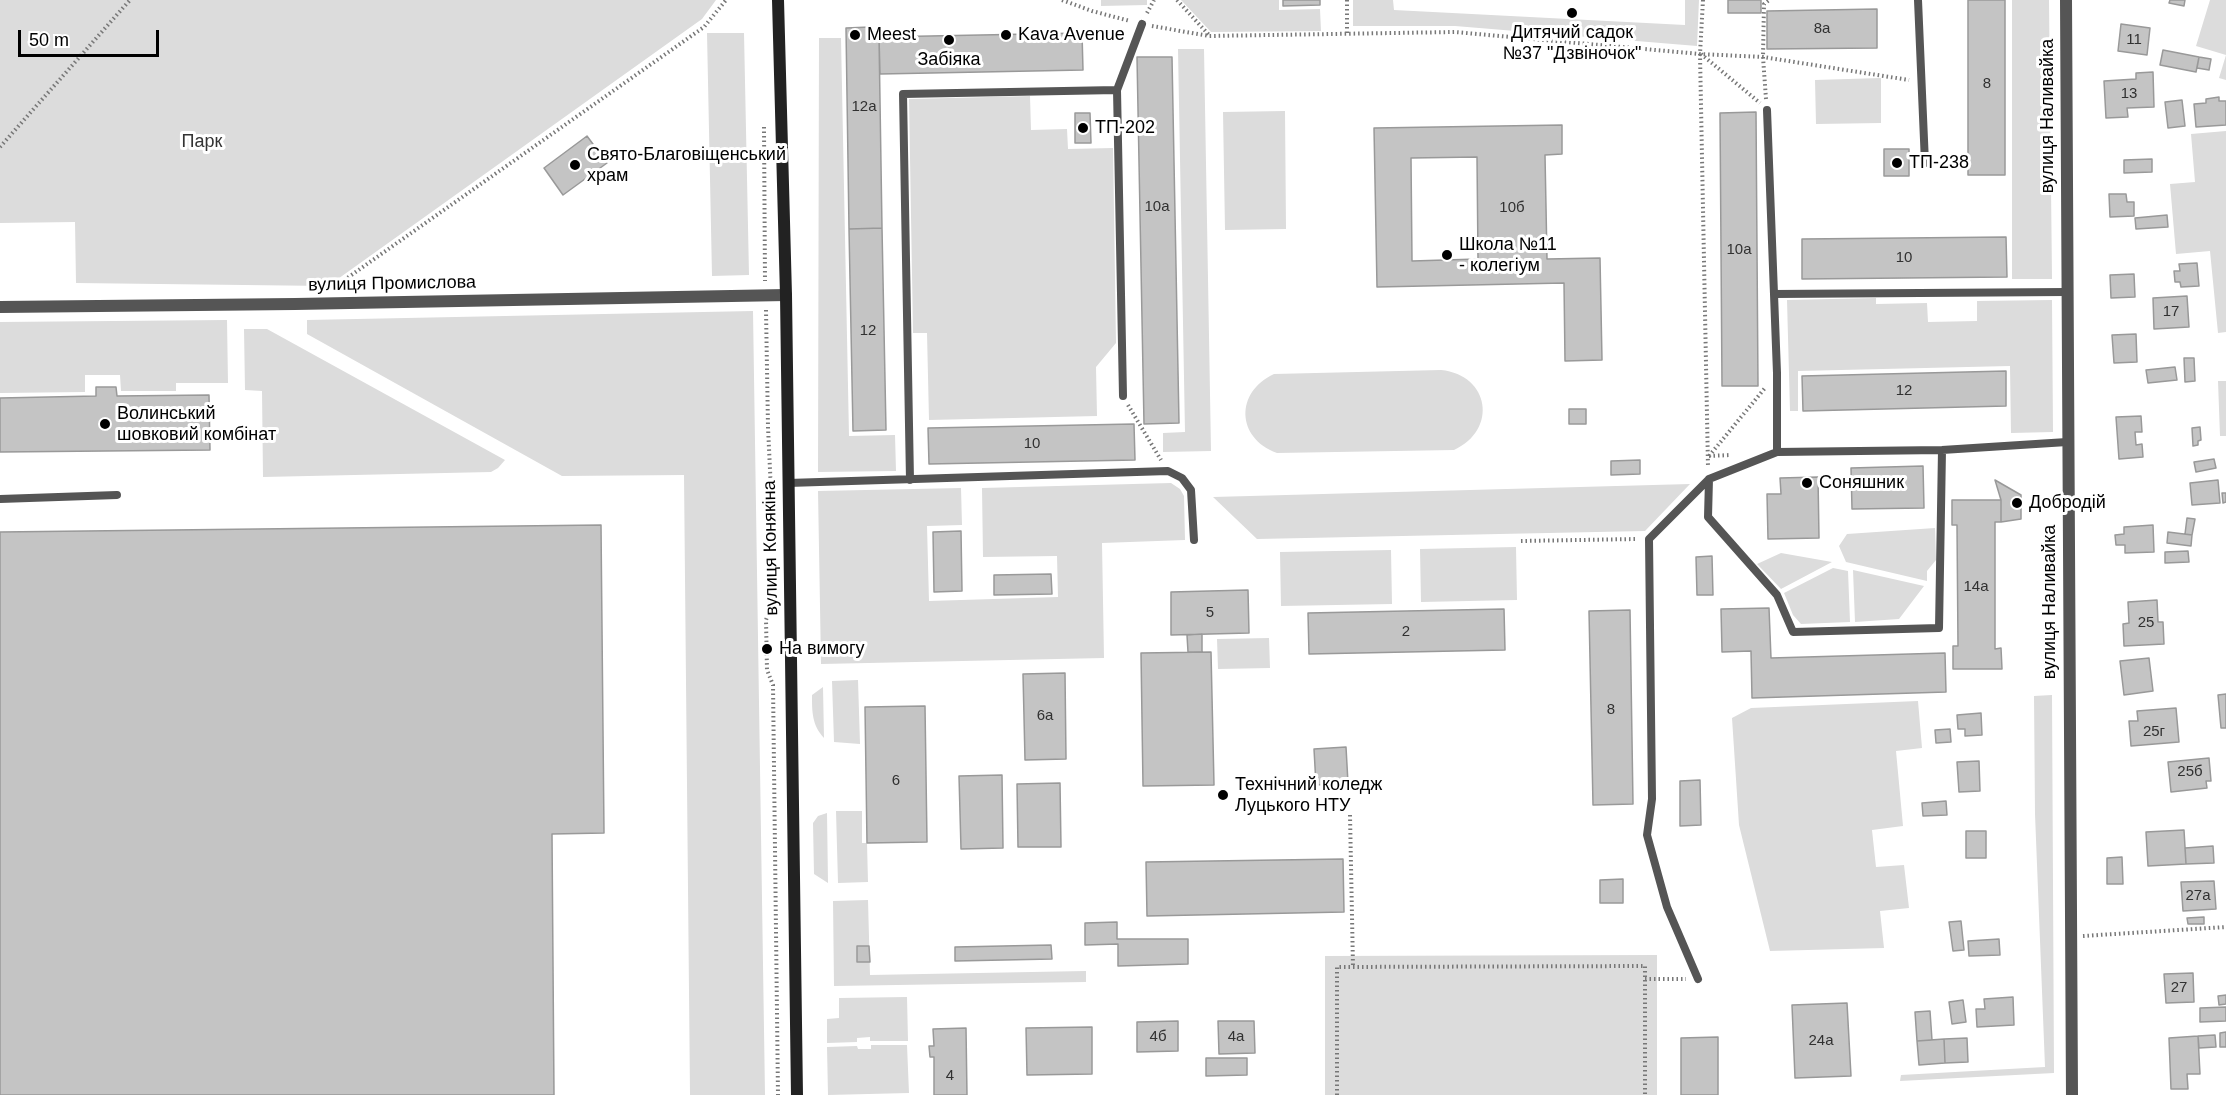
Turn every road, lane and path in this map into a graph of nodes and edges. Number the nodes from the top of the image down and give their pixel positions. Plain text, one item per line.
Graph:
1 (130, 0) edge
2 (726, 0) edge
3 (778, 0) edge
4 (1062, 0) edge
5 (1078, 0) edge
6 (1177, 0) edge
7 (1347, 0) edge
8 (1703, 0) edge
9 (1769, 0) edge
10 (1918, 0) edge
11 (2066, 0) edge
12 (1078, 6) junction
13 (1142, 24) junction
14 (1347, 34) junction
15 (1209, 36) junction
16 (1700, 54) junction
17 (1762, 57) junction
18 (1920, 82) junction
19 (1117, 90) junction
20 (1767, 110) junction
21 (764, 118) dead end
22 (0, 147) edge
23 (1925, 163) dead end
24 (2066, 292) junction
25 (786, 294) junction
26 (1774, 294) junction
27 (765, 295) junction
28 (311, 304) junction
29 (0, 307) edge
30 (1777, 373) junction
31 (1123, 396) joint
32 (2067, 442) junction
33 (1942, 450) junction
34 (1777, 452) junction
35 (1708, 456) junction
36 (1168, 471) junction
37 (1709, 479) junction
38 (910, 480) junction
39 (788, 483) junction
40 (117, 495) dead end
41 (0, 499) edge
42 (772, 522) dead end
43 (1649, 539) junction
44 (1194, 540) dead end
45 (1521, 541) dead end
46 (776, 592) dead end
47 (1350, 815) dead end
48 (2226, 927) edge
49 (2071, 936) junction
50 (1353, 967) junction
51 (1645, 979) junction
52 (1698, 979) joint
53 (778, 1095) edge
54 (797, 1095) edge
55 (1337, 1095) edge
56 (1645, 1095) edge
57 (2072, 1095) edge

1 - 22 path
2 - 28 path
3 - 25 street, вулиця Конякіна
4 - 12 path
5 - 12 path
6 - 15 path
7 - 14 path
8 - 16 path
9 - 17 path
10 - 18 lane
11 - 24 street, вулиця Наливайка
12 - 13 path
13 - 15 path
13 - 19 lane
14 - 15 path
14 - 16 path
16 - 17 path
16 - 20 path
16 - 35 path
17 - 18 path
17 - 20 path
18 - 23 lane
19 - 31 lane
19 - 38 lane
20 - 26 lane
21 - 27 path
24 - 26 lane
24 - 32 street, вулиця Наливайка
25 - 27 street, вулиця Промислова
25 - 39 street, вулиця Конякіна
26 - 30 lane
27 - 28 street, вулиця Промислова
27 - 42 path
28 - 29 street, вулиця Промислова
30 - 34 lane
30 - 35 path
31 - 36 path
32 - 33 lane
32 - 49 street, вулиця Наливайка
33 - 34 lane
33 - 37 lane
34 - 37 lane
35 - 37 path
36 - 38 lane
36 - 44 lane
37 - 43 lane
38 - 39 lane
39 - 54 street, вулиця Конякіна
40 - 41 lane
43 - 45 path
43 - 52 lane
46 - 53 path
47 - 50 path
48 - 49 path
49 - 57 street, вулиця Наливайка
50 - 51 path
50 - 55 path
51 - 52 path
51 - 56 path

